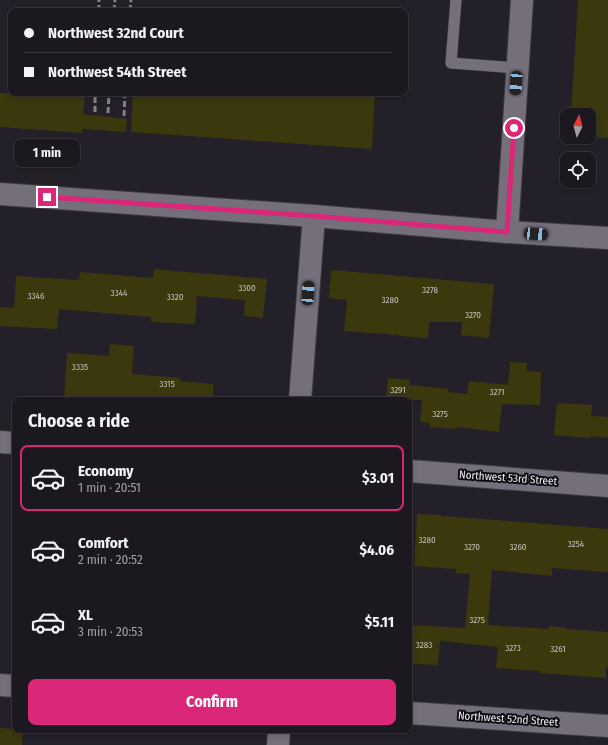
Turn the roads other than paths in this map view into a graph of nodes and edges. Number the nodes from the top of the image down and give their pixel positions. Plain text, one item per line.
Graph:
1 (456, 0) edge
2 (522, 0) edge
3 (517, 68) junction
4 (0, 194) edge
5 (314, 216) junction
6 (507, 232) junction
7 (608, 238) edge
8 (300, 397) edge
9 (0, 442) edge
10 (12, 443) edge
11 (412, 471) edge
12 (608, 486) edge
13 (0, 685) edge
14 (12, 686) edge
15 (412, 713) edge
16 (608, 726) edge
17 (279, 733) edge
18 (278, 745) edge

1 - 3 lane
2 - 3 street
3 - 6 street
4 - 5 street
5 - 6 street
5 - 8 street
6 - 7 street
9 - 10 street
11 - 12 street, Northwest 53rd Street
13 - 14 street
15 - 16 street, Northwest 52nd Street
17 - 18 street

